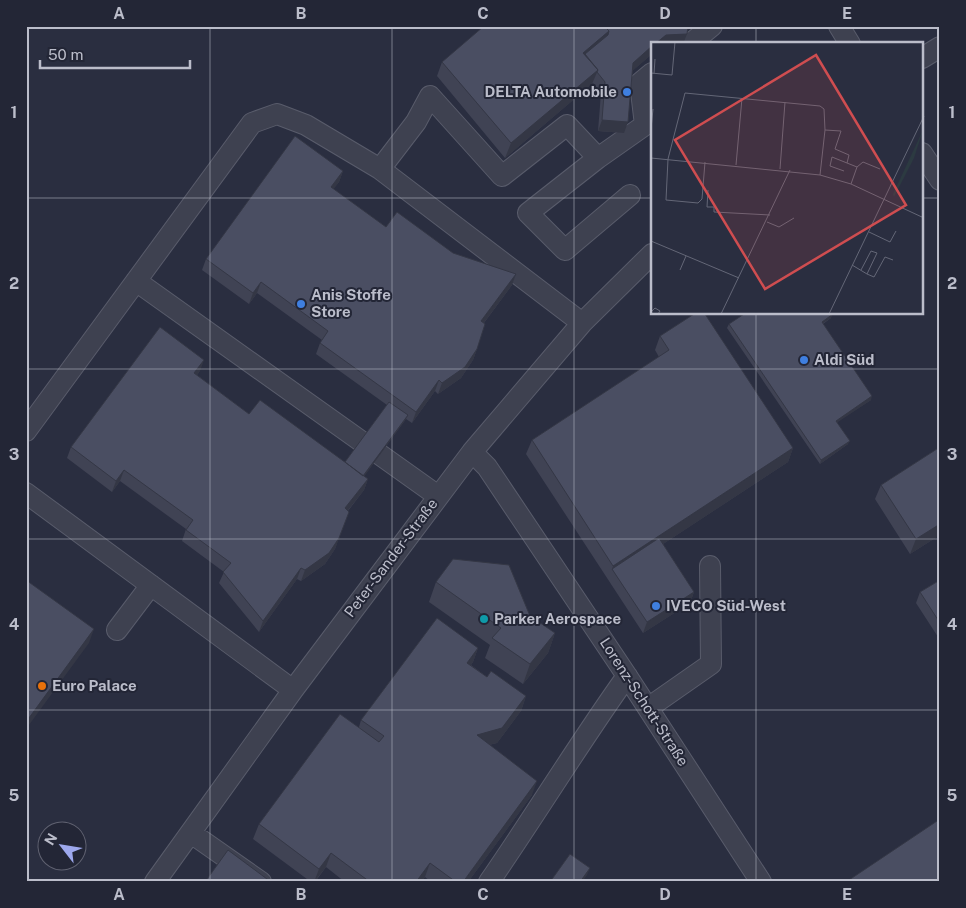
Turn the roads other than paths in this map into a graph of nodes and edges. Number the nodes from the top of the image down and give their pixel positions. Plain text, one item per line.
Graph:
1 (712, 26) edge
2 (839, 26) edge
3 (692, 42) edge
4 (849, 42) edge
5 (940, 47) edge
6 (924, 57) edge
7 (651, 74) edge
8 (649, 128) edge
9 (924, 157) edge
10 (598, 158) junction
11 (380, 169) junction
12 (940, 180) edge
13 (630, 195) dead end
14 (651, 255) edge
15 (136, 281) junction
16 (582, 323) junction
17 (26, 431) edge
18 (472, 452) junction
19 (26, 494) edge
20 (438, 496) junction
21 (710, 566) dead end
22 (151, 585) junction
23 (117, 630) dead end
24 (627, 676) junction
25 (292, 690) junction
26 (648, 708) junction
27 (191, 833) junction
28 (155, 882) edge
29 (261, 882) edge
30 (489, 882) edge
31 (761, 882) edge

1 - 3 street
2 - 4 street
5 - 6 street
7 - 8 street
8 - 10 street
9 - 12 street
10 - 11 street
10 - 13 street
11 - 15 street
11 - 16 street
14 - 16 street, Peter-Sander-Straße
15 - 17 street
15 - 20 street
16 - 18 street, Peter-Sander-Straße
18 - 20 street, Peter-Sander-Straße
18 - 24 street, Lorenz-Schott-Straße
19 - 22 street
20 - 25 street, Peter-Sander-Straße
21 - 26 street
22 - 23 street
22 - 25 street
24 - 26 street, Lorenz-Schott-Straße
24 - 30 street
25 - 27 street, Peter-Sander-Straße
26 - 31 street, Lorenz-Schott-Straße
27 - 28 street, Peter-Sander-Straße
27 - 29 street

